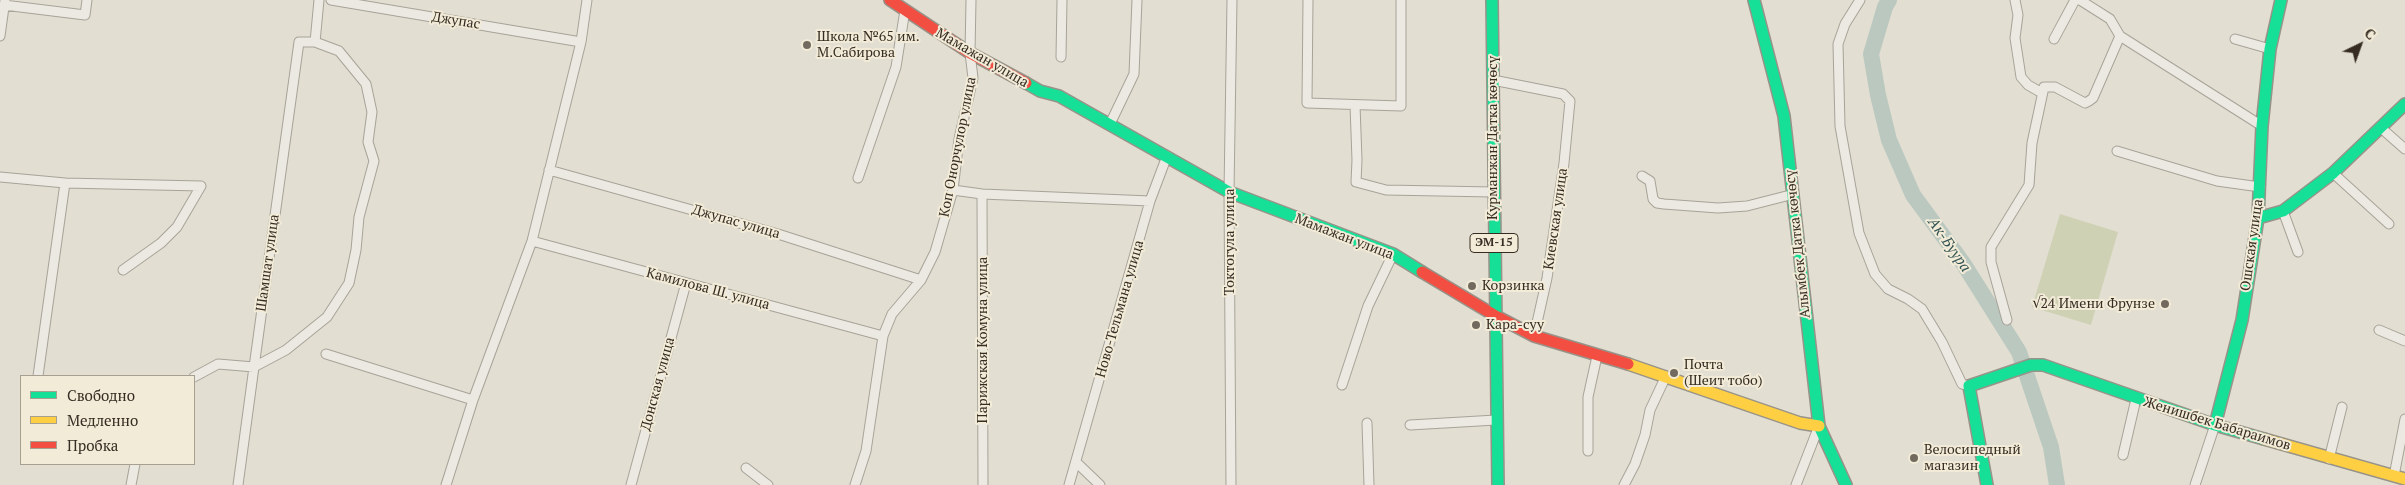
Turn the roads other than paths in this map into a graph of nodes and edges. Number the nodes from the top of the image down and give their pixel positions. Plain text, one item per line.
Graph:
1 (87, 0) edge
2 (319, 0) edge
3 (331, 0) edge
4 (587, 0) edge
5 (890, 0) edge
6 (971, 0) edge
7 (1062, 0) edge
8 (1136, 0) edge
9 (1232, 0) edge
10 (1308, 0) edge
11 (1400, 0) edge
12 (1492, 0) edge
13 (1754, 0) edge
14 (1860, 0) edge
15 (2015, 0) edge
16 (2076, 0) edge
17 (2080, 0) edge
18 (2281, 0) edge
19 (5, 3) edge
20 (905, 10) junction
21 (1, 25) edge
22 (0, 36) edge
23 (2120, 36) junction
24 (2235, 38) dead end
25 (2054, 39) dead end
26 (316, 42) junction
27 (581, 42) junction
28 (2270, 49) junction
29 (970, 53) junction
30 (1061, 58) dead end
31 (1493, 80) junction
32 (2042, 94) junction
33 (2405, 104) edge
34 (1355, 105) junction
35 (1110, 124) junction
36 (2262, 126) junction
37 (2380, 127) junction
38 (2405, 149) edge
39 (2117, 152) dead end
40 (1167, 156) junction
41 (549, 170) junction
42 (2333, 173) junction
43 (1642, 176) dead end
44 (0, 177) edge
45 (858, 178) dead end
46 (65, 183) junction
47 (2260, 187) junction
48 (953, 190) junction
49 (1230, 192) junction
50 (1493, 192) junction
51 (982, 194) junction
52 (1794, 194) junction
53 (1150, 202) junction
54 (2283, 210) junction
55 (2258, 218) junction
56 (2389, 224) dead end
57 (532, 241) junction
58 (2298, 252) dead end
59 (1393, 254) junction
60 (123, 270) dead end
61 (921, 280) junction
62 (686, 283) junction
63 (1494, 316) junction
64 (2007, 320) dead end
65 (2379, 330) dead end
66 (884, 336) junction
67 (1534, 336) junction
68 (2405, 341) edge
69 (326, 354) dead end
70 (1597, 356) junction
71 (254, 367) junction
72 (38, 375) edge
73 (195, 376) edge
74 (1666, 376) junction
75 (1342, 385) dead end
76 (1969, 386) junction
77 (2136, 399) junction
78 (473, 400) junction
79 (2342, 407) dead end
80 (2405, 419) edge
81 (1496, 420) junction
82 (1367, 423) dead end
83 (1410, 425) dead end
84 (2215, 425) junction
85 (1819, 426) junction
86 (1588, 451) dead end
87 (2123, 455) dead end
88 (2329, 459) junction
89 (1076, 462) junction
90 (135, 465) edge
91 (746, 468) dead end
92 (2400, 478) edge
93 (131, 485) edge
94 (238, 485) edge
95 (446, 485) edge
96 (631, 485) edge
97 (768, 485) edge
98 (855, 485) edge
99 (983, 485) edge
100 (1069, 485) edge
101 (1100, 485) edge
102 (1231, 485) edge
103 (1369, 485) edge
104 (1498, 485) edge
105 (1624, 485) edge
106 (1796, 485) edge
107 (1846, 485) edge
108 (1987, 485) edge
109 (2195, 485) edge

1 - 19 street
2 - 26 street
3 - 27 street, Джупас
4 - 27 street
5 - 20 street, Мамажан улица
6 - 29 street, Коп Онорчулор улица
7 - 30 street
8 - 35 street
9 - 49 street, Токтогула улица
10 - 34 street
11 - 34 street
12 - 31 street, Курманжан Датка көчөсү / ЭМ-15
13 - 52 street, Алымбек Датка көчөсү
14 - 76 street
15 - 32 street
16 - 25 street
17 - 23 street
18 - 28 street, Ошская улица
19 - 21 street
20 - 29 street, Мамажан улица
20 - 45 street
21 - 22 street
23 - 32 street
23 - 36 street
24 - 28 street
26 - 71 street, Шамшат улица
26 - 71 street
27 - 41 street
28 - 36 street, Ошская улица
29 - 35 street, Мамажан улица
29 - 48 street, Коп Онорчулор улица
31 - 50 street, Курманжан Датка көчөсү / ЭМ-15
31 - 67 street, Киевская улица
32 - 64 street
33 - 37 street
34 - 50 street
35 - 40 street, Мамажан улица
36 - 47 street, Ошская улица
37 - 38 street
37 - 42 street
39 - 47 street
40 - 49 street, Мамажан улица
40 - 53 street, Ново-Тельмана улица
41 - 57 street
41 - 61 street, Джупас улица
42 - 54 street
42 - 56 street
43 - 52 street
44 - 46 street
46 - 60 street
46 - 72 street
47 - 55 street, Ошская улица
48 - 51 street
48 - 61 street, Коп Онорчулор улица
49 - 59 street, Мамажан улица
49 - 102 street, Токтогула улица
50 - 63 street, Курманжан Датка көчөсү / ЭМ-15
51 - 53 street
51 - 99 street, Парижская Комуна улица
52 - 85 street, Алымбек Датка көчөсү
53 - 89 street, Ново-Тельмана улица
54 - 55 street
54 - 58 street
55 - 84 street, Ошская улица
57 - 62 street, Камилова Ш. улица
57 - 78 street
59 - 63 street, Мамажан улица
59 - 75 street
61 - 66 street, Коп Онорчулор улица
62 - 66 street, Камилова Ш. улица
62 - 96 street, Донская улица
63 - 67 street, Мамажан улица
63 - 81 street, Курманжан Датка көчөсү / ЭМ-15
65 - 68 street
66 - 98 street, Коп Онорчулор улица
67 - 70 street, Мамажан улица
69 - 78 street
70 - 74 street, Мамажан улица
70 - 86 street
71 - 73 street
71 - 94 street, Шамшат улица
74 - 85 street, Мамажан улица
74 - 105 street
76 - 77 street, Женишбек Бабараимов
76 - 108 street
77 - 84 street, Женишбек Бабараимов
77 - 87 street
78 - 95 street
79 - 88 street
80 - 92 street
81 - 83 street
81 - 104 street, Курманжан Датка көчөсү / ЭМ-15
82 - 103 street
84 - 88 street, Женишбек Бабараимов
84 - 109 street, Ошская улица
85 - 106 street
85 - 107 street, Алымбек Датка көчөсү
88 - 92 street, Женишбек Бабараимов
89 - 100 street, Ново-Тельмана улица
89 - 101 street
90 - 93 street
91 - 97 street

